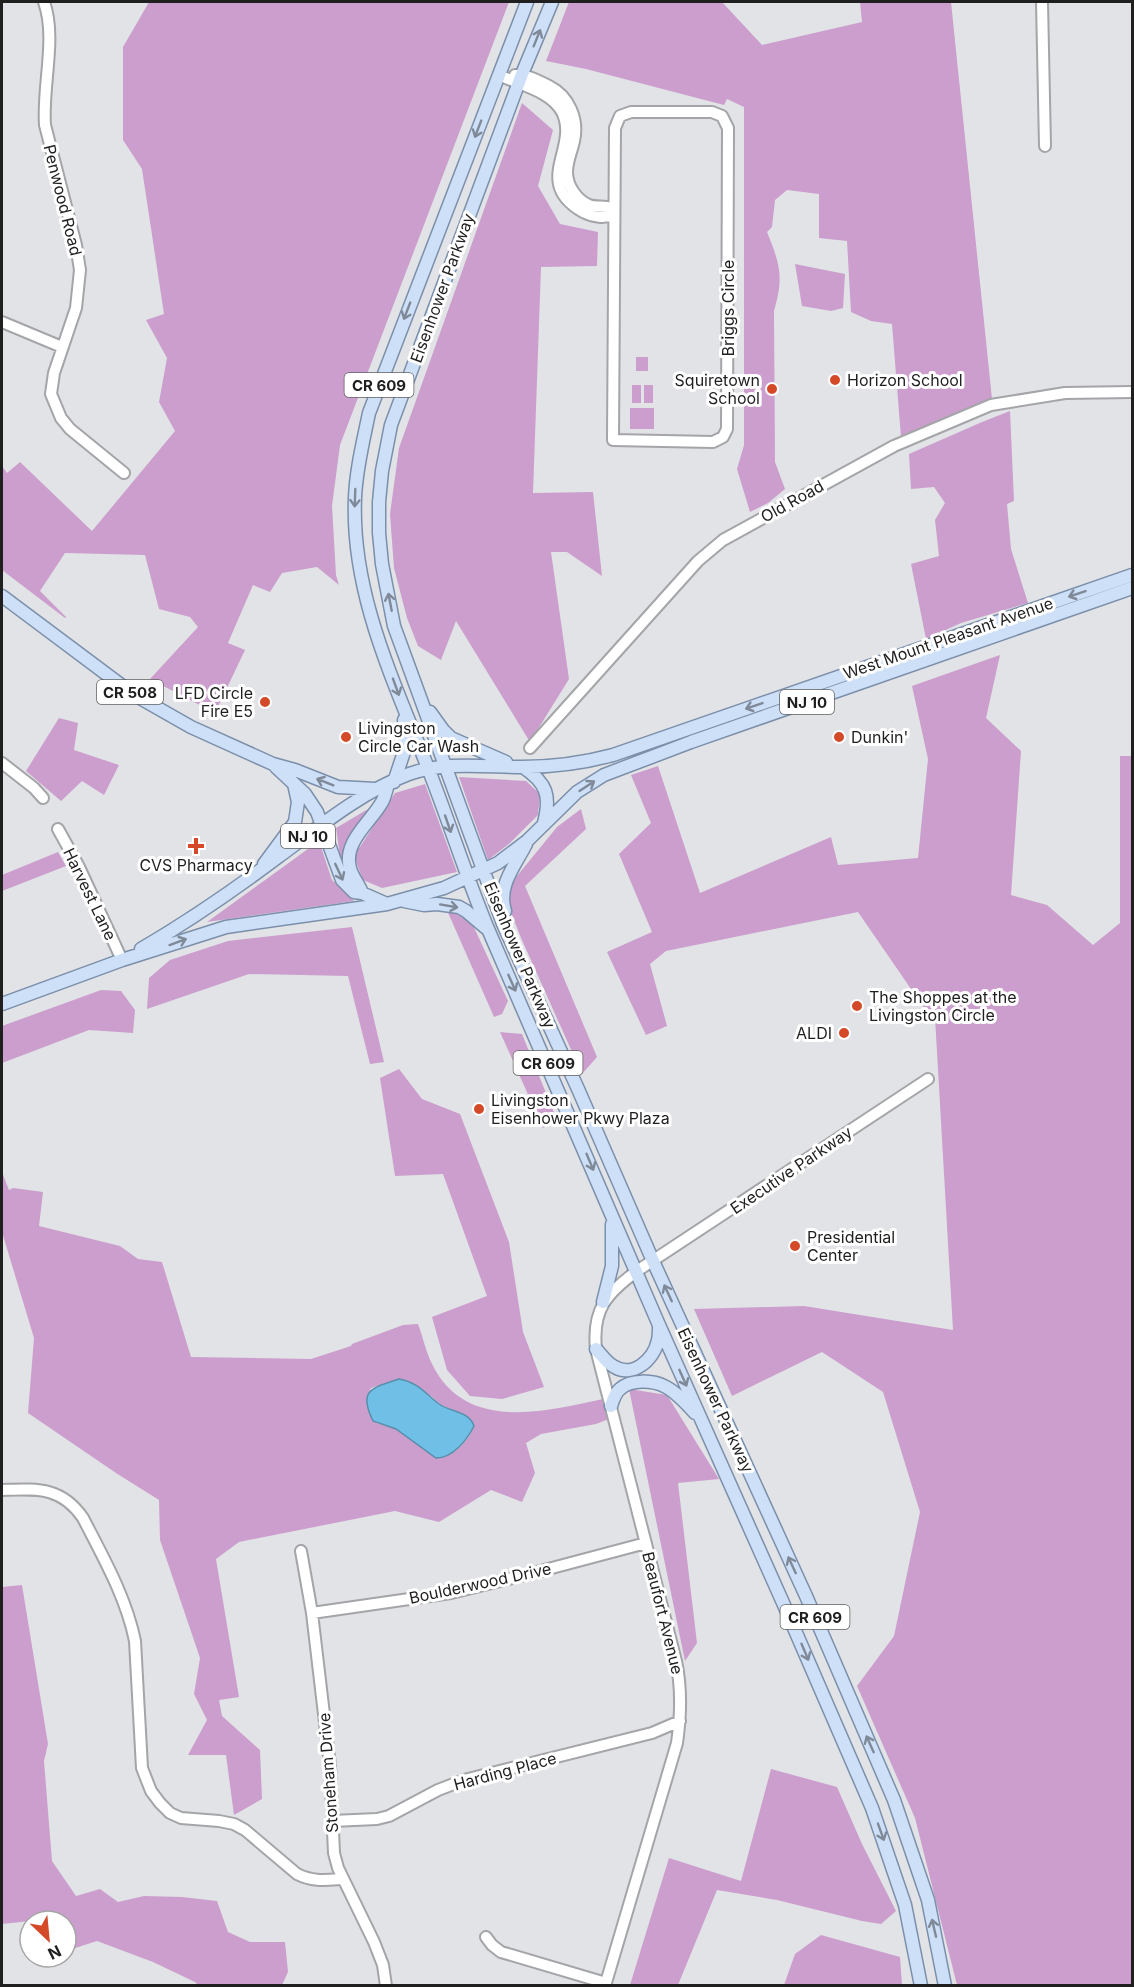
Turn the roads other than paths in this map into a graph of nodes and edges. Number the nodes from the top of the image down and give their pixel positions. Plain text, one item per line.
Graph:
1 (44, 2) edge
2 (527, 2) edge
3 (552, 2) edge
4 (1042, 2) edge
5 (499, 75) junction
6 (520, 80) junction
7 (1045, 146) dead end
8 (614, 214) junction
9 (2, 322) edge
10 (62, 347) junction
11 (1132, 392) edge
12 (124, 473) dead end
13 (1132, 575) edge
14 (1132, 588) edge
15 (2, 598) edge
16 (420, 698) junction
17 (403, 706) junction
18 (530, 748) dead end
19 (2, 763) edge
20 (273, 764) junction
21 (445, 767) junction
22 (519, 767) junction
23 (429, 769) junction
24 (294, 783) junction
25 (387, 785) junction
26 (43, 798) dead end
27 (543, 824) junction
28 (322, 826) junction
29 (58, 829) dead end
30 (527, 841) junction
31 (484, 870) junction
32 (257, 873) junction
33 (467, 878) junction
34 (362, 893) junction
35 (402, 901) junction
36 (387, 904) junction
37 (503, 924) junction
38 (489, 930) junction
39 (122, 960) junction
40 (2, 1004) edge
41 (928, 1079) dead end
42 (612, 1214) junction
43 (653, 1261) junction
44 (637, 1271) junction
45 (603, 1302) junction
46 (659, 1325) junction
47 (596, 1348) junction
48 (611, 1406) junction
49 (703, 1423) junction
50 (2, 1490) edge
51 (646, 1543) junction
52 (301, 1551) dead end
53 (312, 1613) junction
54 (680, 1721) junction
55 (332, 1821) junction
56 (343, 1879) junction
57 (486, 1937) dead end
58 (605, 1984) edge
59 (386, 1986) edge
60 (921, 1986) edge
61 (945, 1986) edge

1 - 10 street, Penwood Road
2 - 5 main road, Eisenhower Parkway / CR 609
6 -> 3 main road, Eisenhower Parkway / CR 609
4 - 7 street
5 - 6 street
5 -> 17 main road, Eisenhower Parkway / CR 609
6 - 8 street
16 -> 6 main road, Eisenhower Parkway / CR 609
8 - 8 street, Briggs Circle
9 - 10 street
10 - 12 street, Penwood Road
11 - 18 street, Old Road
13 -> 22 main road, West Mount Pleasant Avenue / NJ 10
27 -> 14 main road, West Mount Pleasant Avenue / NJ 10
15 - 20 main road, CR 508
16 - 21 main road, Eisenhower Parkway / CR 609
16 - 22 main road
17 - 23 main road, Eisenhower Parkway / CR 609
17 - 25 main road
19 - 26 street
20 - 24 main road, CR 508
25 -> 20 main road, CR 508
21 - 22 main road, NJ 10
21 - 23 main road, NJ 10
21 - 31 main road, Eisenhower Parkway / CR 609
22 - 27 main road
23 - 25 main road, NJ 10
23 -> 33 main road, Eisenhower Parkway / CR 609
24 - 28 main road, CR 508
24 - 32 main road
25 - 28 main road, NJ 10
25 - 34 main road
27 - 30 main road, NJ 10
28 - 32 main road, NJ 10
28 -> 34 main road, CR 508
29 - 39 street, Harvest Lane
30 - 31 main road, NJ 10
30 - 37 main road
31 - 33 main road, NJ 10
31 - 37 main road, Eisenhower Parkway / CR 609
32 - 39 main road, NJ 10
33 - 35 main road, NJ 10
33 - 38 main road, Eisenhower Parkway / CR 609
34 - 36 main road, CR 508
35 - 36 main road, NJ 10
35 -> 38 main road
39 -> 36 main road, NJ 10
37 - 43 main road, Eisenhower Parkway / CR 609
38 -> 42 main road, Eisenhower Parkway / CR 609
39 - 40 main road, NJ 10
41 - 43 street, Executive Parkway
42 - 44 main road, Eisenhower Parkway / CR 609
42 - 45 main road
43 - 44 street
61 -> 43 main road, Eisenhower Parkway / CR 609
44 - 45 street
44 - 46 main road, Eisenhower Parkway / CR 609
45 - 47 street, Beaufort Avenue
46 - 47 main road
46 -> 49 main road, Eisenhower Parkway / CR 609
47 - 48 street, Beaufort Avenue
48 - 49 main road
48 - 51 street, Beaufort Avenue
49 -> 60 main road, Eisenhower Parkway / CR 609
50 - 56 street
51 - 53 street, Boulderwood Drive
51 - 54 street, Beaufort Avenue
52 - 53 street, Stoneham Drive
53 - 55 street, Stoneham Drive
54 - 55 street, Harding Place
54 - 58 street, Beaufort Avenue
55 - 56 street, Stoneham Drive
56 - 59 street, Stoneham Drive
57 - 58 street

